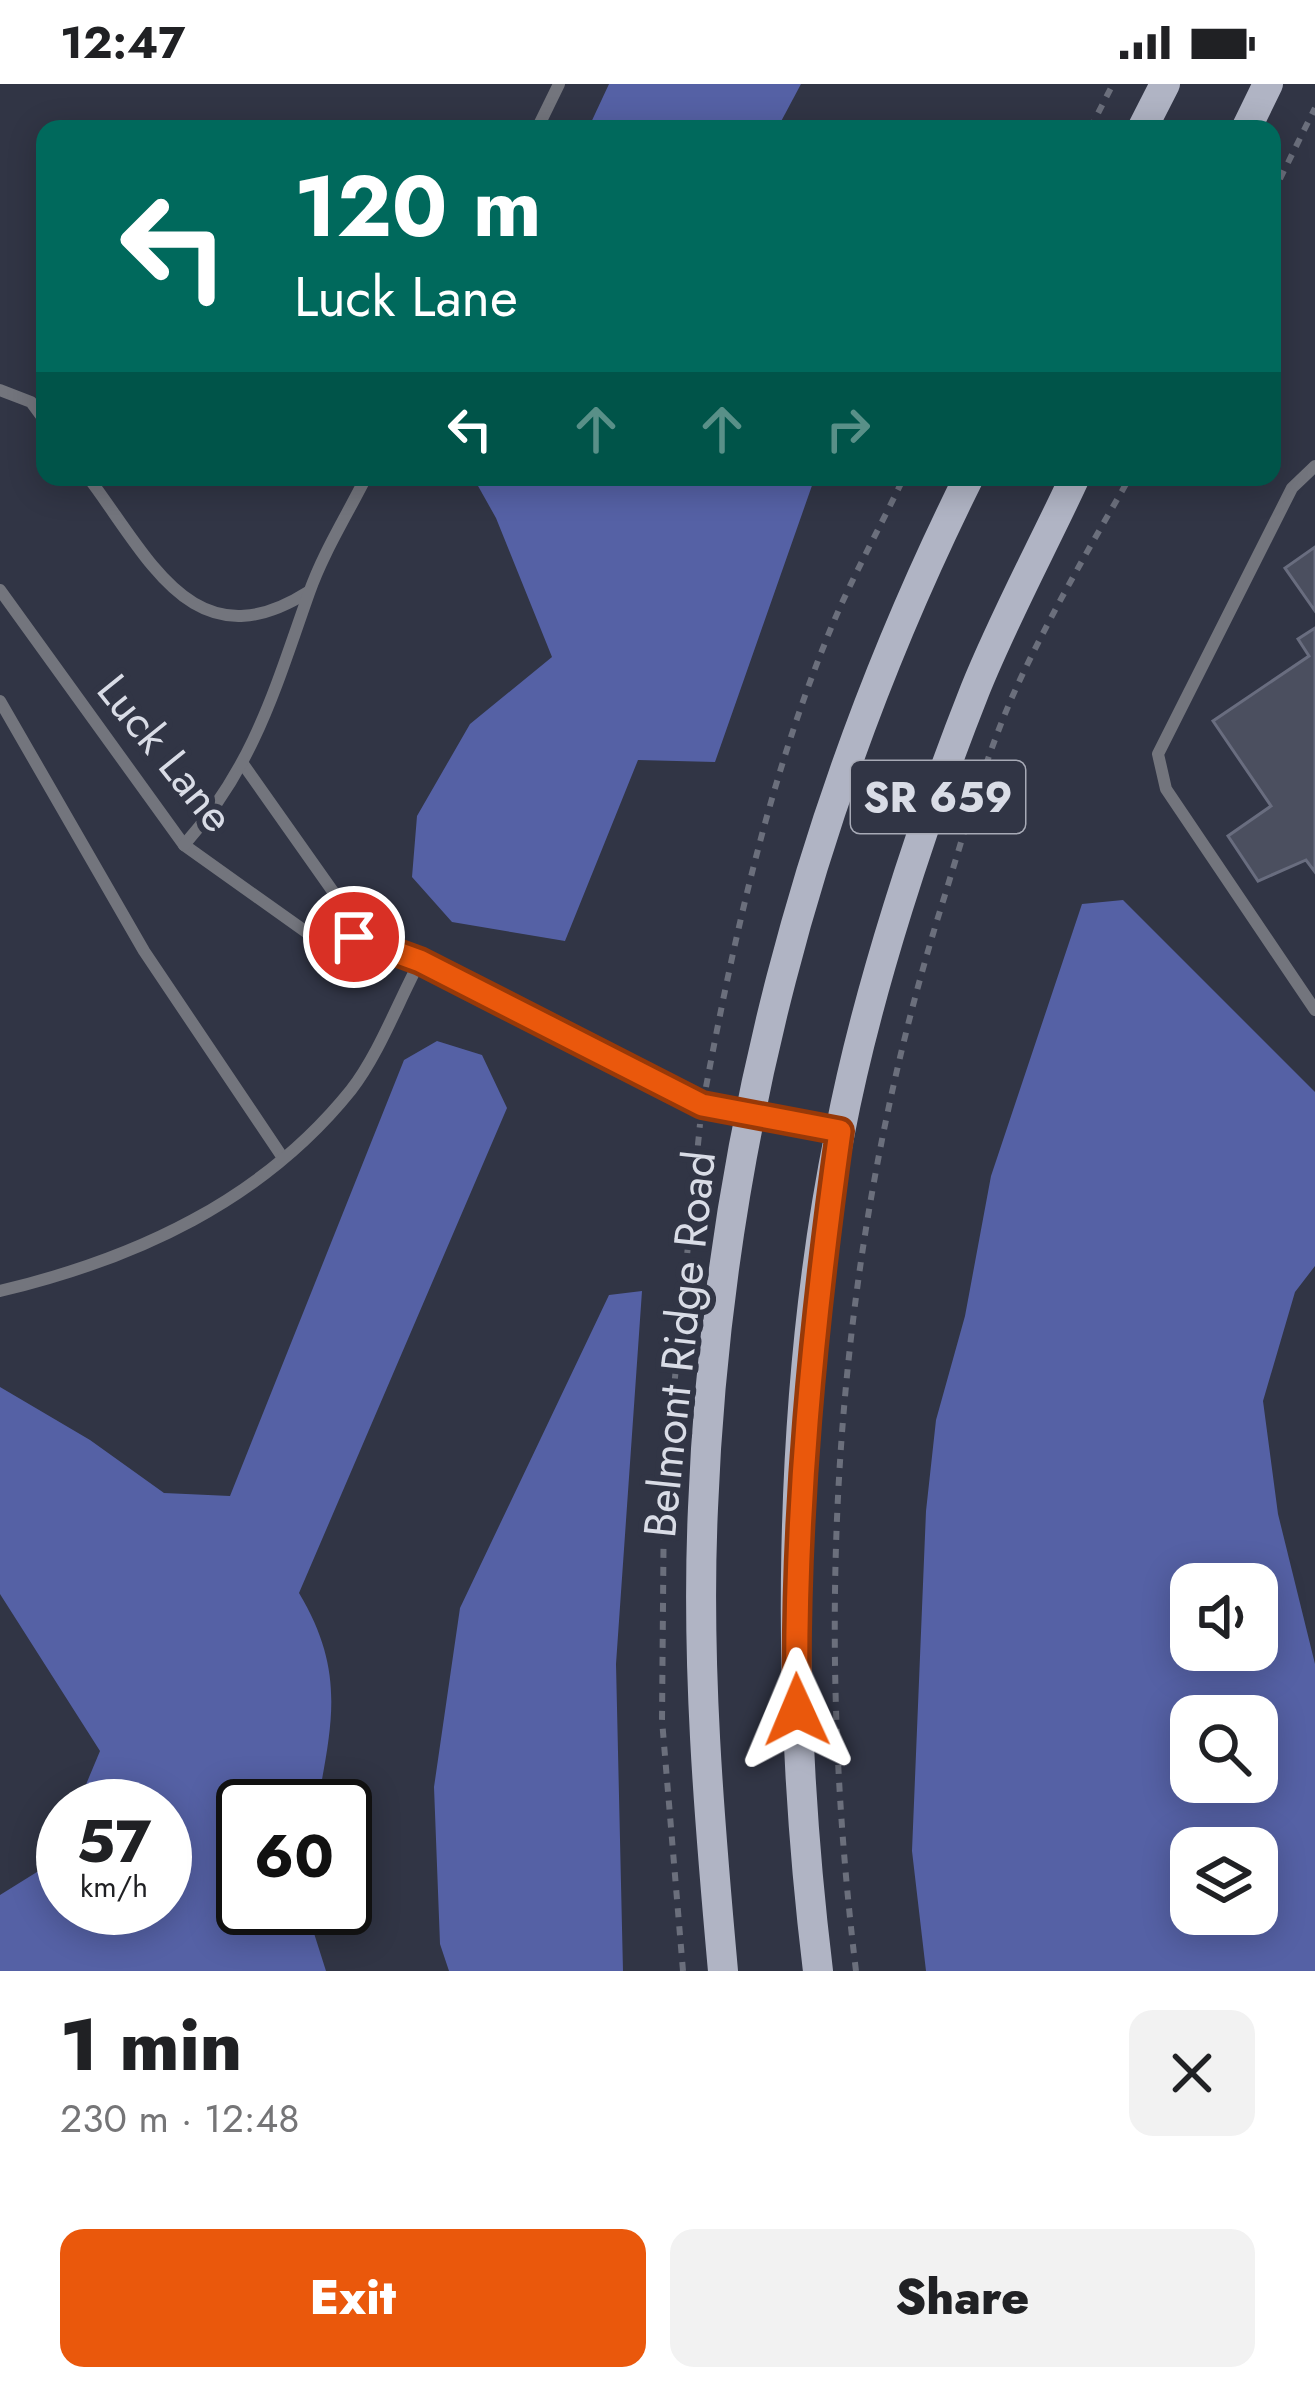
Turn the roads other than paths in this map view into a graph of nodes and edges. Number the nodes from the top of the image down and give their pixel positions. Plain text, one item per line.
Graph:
1 (559, 84) edge
2 (1165, 84) edge
3 (1268, 84) edge
4 (541, 120) edge
5 (1147, 120) edge
6 (1250, 120) edge
7 (0, 390) edge
8 (36, 409) edge
9 (1315, 466) edge
10 (95, 486) edge
11 (362, 486) edge
12 (965, 486) edge
13 (1071, 486) edge
14 (0, 590) edge
15 (310, 591) junction
16 (0, 700) edge
17 (243, 764) junction
18 (184, 845) junction
19 (354, 937) junction
20 (420, 961) junction
21 (1315, 1010) edge
22 (747, 1116) junction
23 (840, 1131) junction
24 (283, 1158) junction
25 (0, 1291) edge
26 (723, 1971) edge
27 (818, 1971) edge

1 - 4 lane
2 - 5 main road
3 - 6 main road
7 - 8 lane
9 - 21 lane
10 - 15 lane
11 - 15 lane
12 - 22 main road, Belmont Ridge Road / SR 659
13 - 23 main road, SR 659
14 - 18 lane, Luck Lane
15 - 17 lane
16 - 24 lane
17 - 18 lane
17 - 19 lane
18 - 19 lane, Luck Lane
19 - 20 lane, Luck Lane
20 - 22 lane, Luck Lane
20 - 24 lane
22 - 23 lane, Luck Lane
22 - 26 main road, Belmont Ridge Road / SR 659
23 - 27 main road, SR 659
24 - 25 lane

